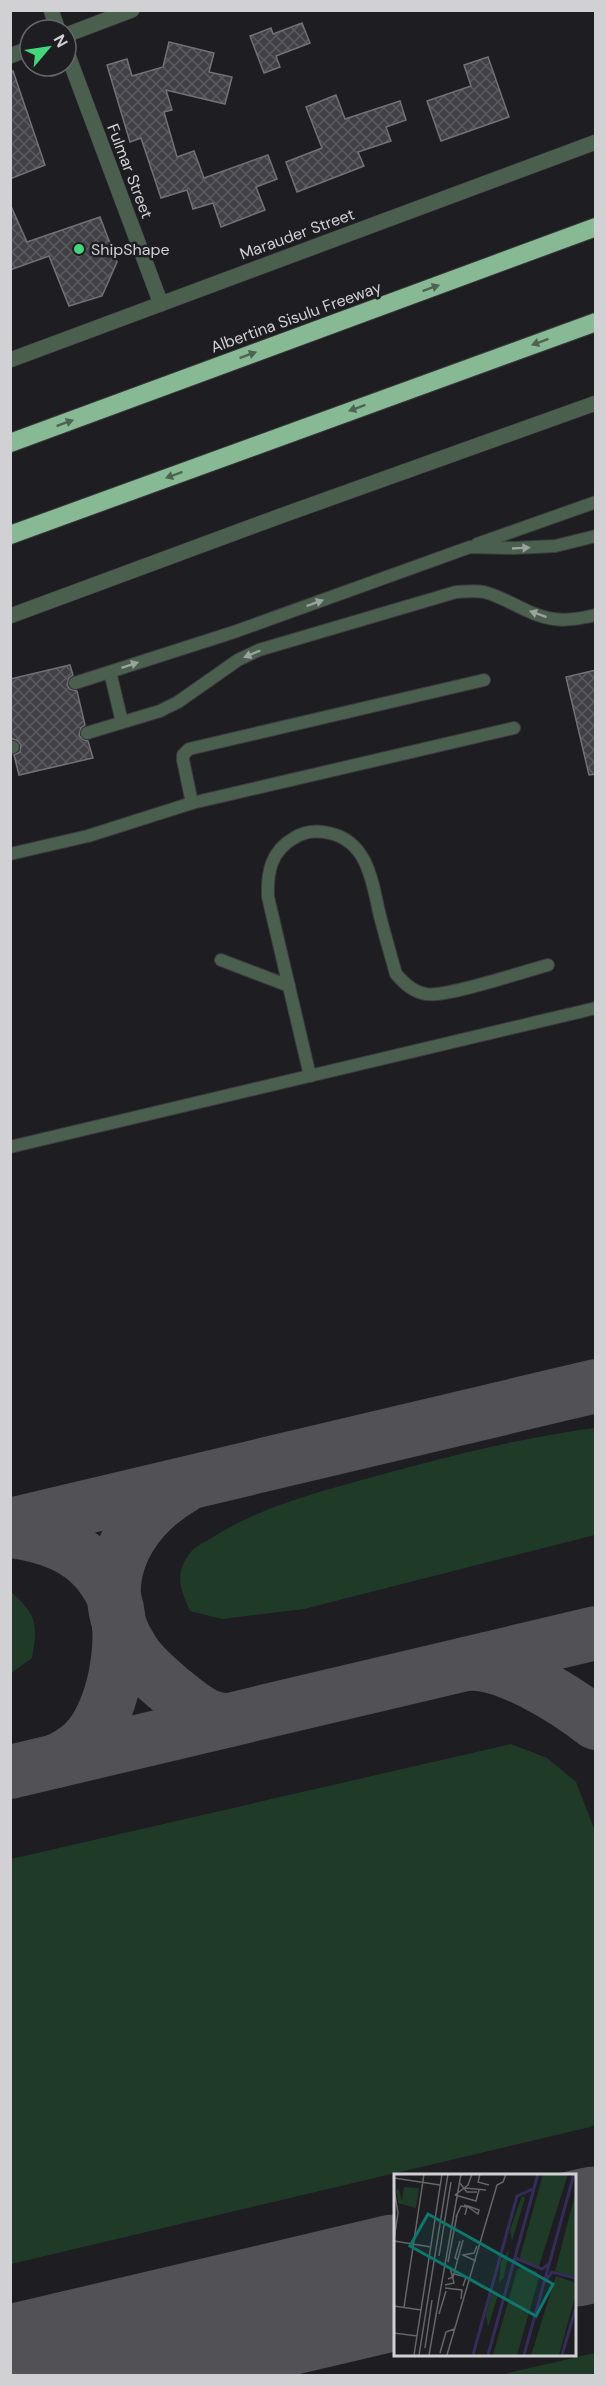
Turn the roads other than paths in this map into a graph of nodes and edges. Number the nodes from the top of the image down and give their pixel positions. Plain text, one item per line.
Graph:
1 (132, 10) edge
2 (78, 30) edge
3 (76, 78) edge
4 (596, 142) edge
5 (596, 227) edge
6 (161, 304) junction
7 (596, 322) edge
8 (10, 360) edge
9 (596, 403) edge
10 (10, 443) edge
11 (596, 502) edge
12 (10, 535) edge
13 (596, 536) edge
14 (470, 547) junction
15 (596, 615) edge
16 (10, 616) edge
17 (110, 672) junction
18 (484, 680) dead end
19 (75, 683) dead end
20 (122, 722) junction
21 (514, 728) dead end
22 (87, 733) dead end
23 (192, 803) junction
24 (10, 854) edge
25 (221, 960) dead end
26 (548, 964) dead end
27 (289, 986) junction
28 (596, 1008) edge
29 (310, 1076) junction
30 (10, 1147) edge

1 - 2 street
3 - 6 street, Fulmar Street
4 - 6 street, Marauder Street
10 -> 5 highway, Albertina Sisulu Freeway
6 - 8 street, Marauder Street
7 -> 12 highway
9 - 16 street
11 - 14 lane
14 -> 13 lane
17 -> 14 lane
15 -> 20 lane
17 - 19 lane
17 - 20 lane
18 - 23 lane
20 - 22 lane
21 - 23 lane
23 - 24 lane
25 - 27 lane
26 - 27 lane
27 - 29 lane
28 - 29 lane
29 - 30 lane

